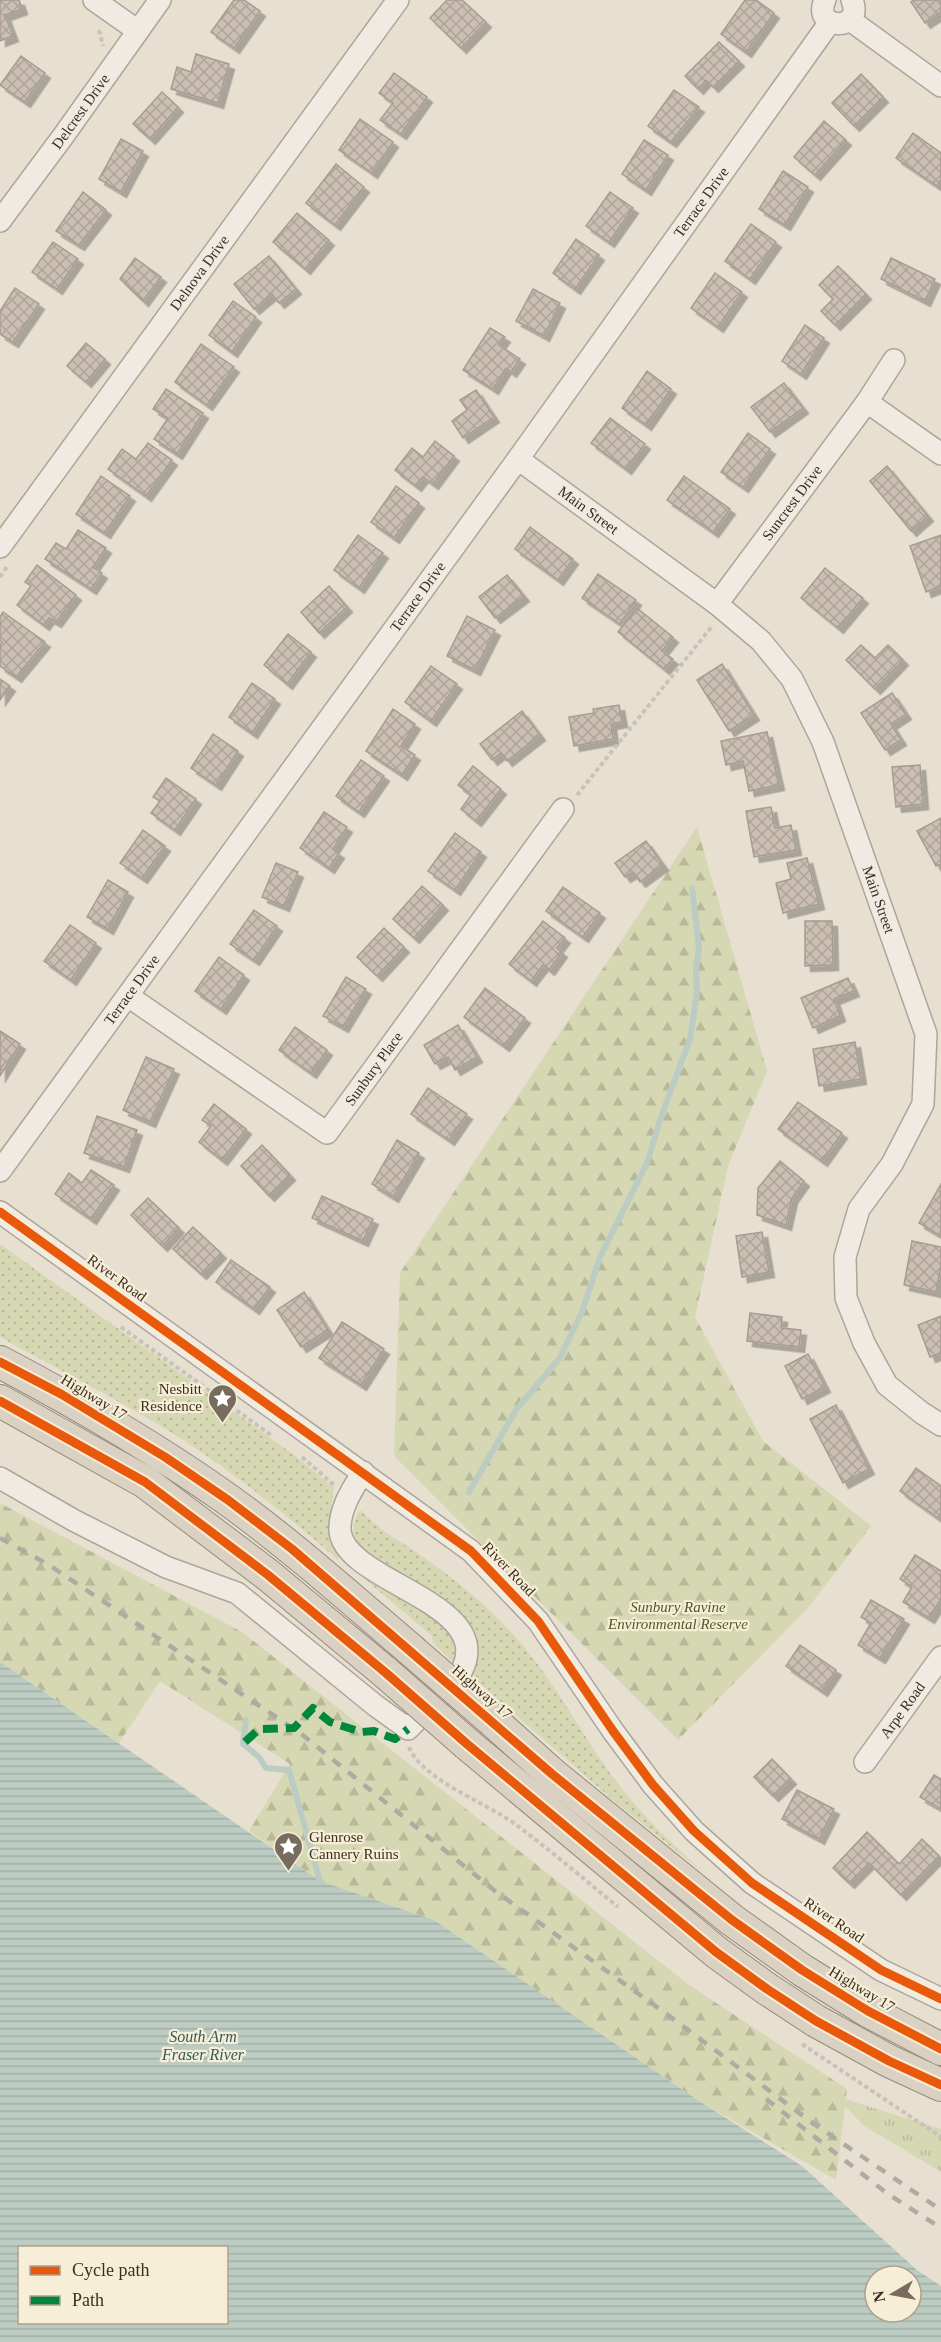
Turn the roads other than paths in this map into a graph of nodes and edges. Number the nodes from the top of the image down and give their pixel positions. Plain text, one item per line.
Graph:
1 (94, 0) edge
2 (160, 0) edge
3 (398, 0) edge
4 (825, 0) edge
5 (844, 14) edge
6 (138, 31) junction
7 (941, 86) edge
8 (0, 221) edge
9 (894, 360) dead end
10 (867, 402) junction
11 (941, 454) edge
12 (518, 459) junction
13 (0, 547) edge
14 (721, 607) junction
15 (563, 809) road end
16 (128, 996) junction
17 (934, 1032) edge
18 (0, 1171) edge
19 (0, 1212) edge
20 (0, 1362) edge
21 (0, 1401) edge
22 (941, 1425) edge
23 (363, 1472) junction
24 (0, 1478) edge
25 (941, 1657) edge
26 (865, 1762) dead end
27 (941, 1999) edge
28 (941, 2049) edge
29 (941, 2085) edge

1 - 6 street
2 - 6 street, Delcrest Drive
3 - 13 street, Delnova Drive
4 - 5 street
5 - 7 street
5 - 12 street, Terrace Drive
6 - 8 street, Delcrest Drive
9 - 10 street, Suncrest Drive
10 - 11 street
10 - 14 street, Suncrest Drive
12 - 14 street, Main Street
12 - 16 street, Terrace Drive
14 - 17 street, Main Street
15 - 16 street, Sunbury Place
16 - 18 street, Terrace Drive
17 - 22 street, Main Street
19 - 23 street, River Road
20 - 28 highway, Highway 17, bridge
21 - 29 highway, bridge
23 - 24 street
23 - 27 street, River Road
25 - 26 street, Arpe Road

